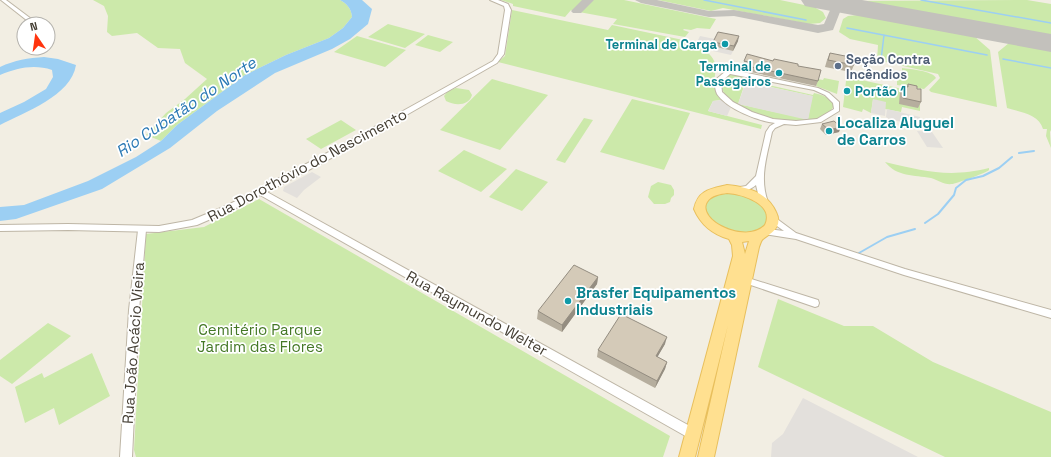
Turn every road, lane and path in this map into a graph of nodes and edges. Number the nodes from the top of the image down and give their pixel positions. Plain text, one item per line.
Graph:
1 (3, 0) edge
2 (493, 0) edge
3 (24, 16) edge
4 (759, 118) junction
5 (781, 122) junction
6 (769, 132) junction
7 (758, 178) junction
8 (737, 190) junction
9 (261, 192) junction
10 (764, 202) junction
11 (773, 219) junction
12 (0, 228) edge
13 (142, 230) junction
14 (762, 234) junction
15 (797, 236) junction
16 (734, 237) junction
17 (745, 280) junction
18 (815, 303) dead end
19 (1051, 314) edge
20 (693, 434) junction
21 (126, 457) edge
22 (687, 457) edge
23 (706, 457) edge

1 - 3 street
2 - 9 street, Rua Dorothóvio do Nascimento
4 - 5 street
4 - 5 street
4 - 6 street
5 - 6 street
6 - 7 street
7 - 8 street
7 - 10 street
8 - 10 main road
8 - 16 main road
9 - 13 street, Rua Dorothóvio do Nascimento
9 - 20 street, Rua Raymundo Welter
10 - 11 main road
11 - 14 main road
11 - 15 street
12 - 13 street, Rua Dorothóvio do Nascimento
13 - 21 street, Rua João Acácio Vieira
14 - 15 street
14 - 16 main road
14 - 17 main road
15 - 19 street
16 - 20 main road
17 - 18 street
17 - 23 main road
20 - 22 main road

